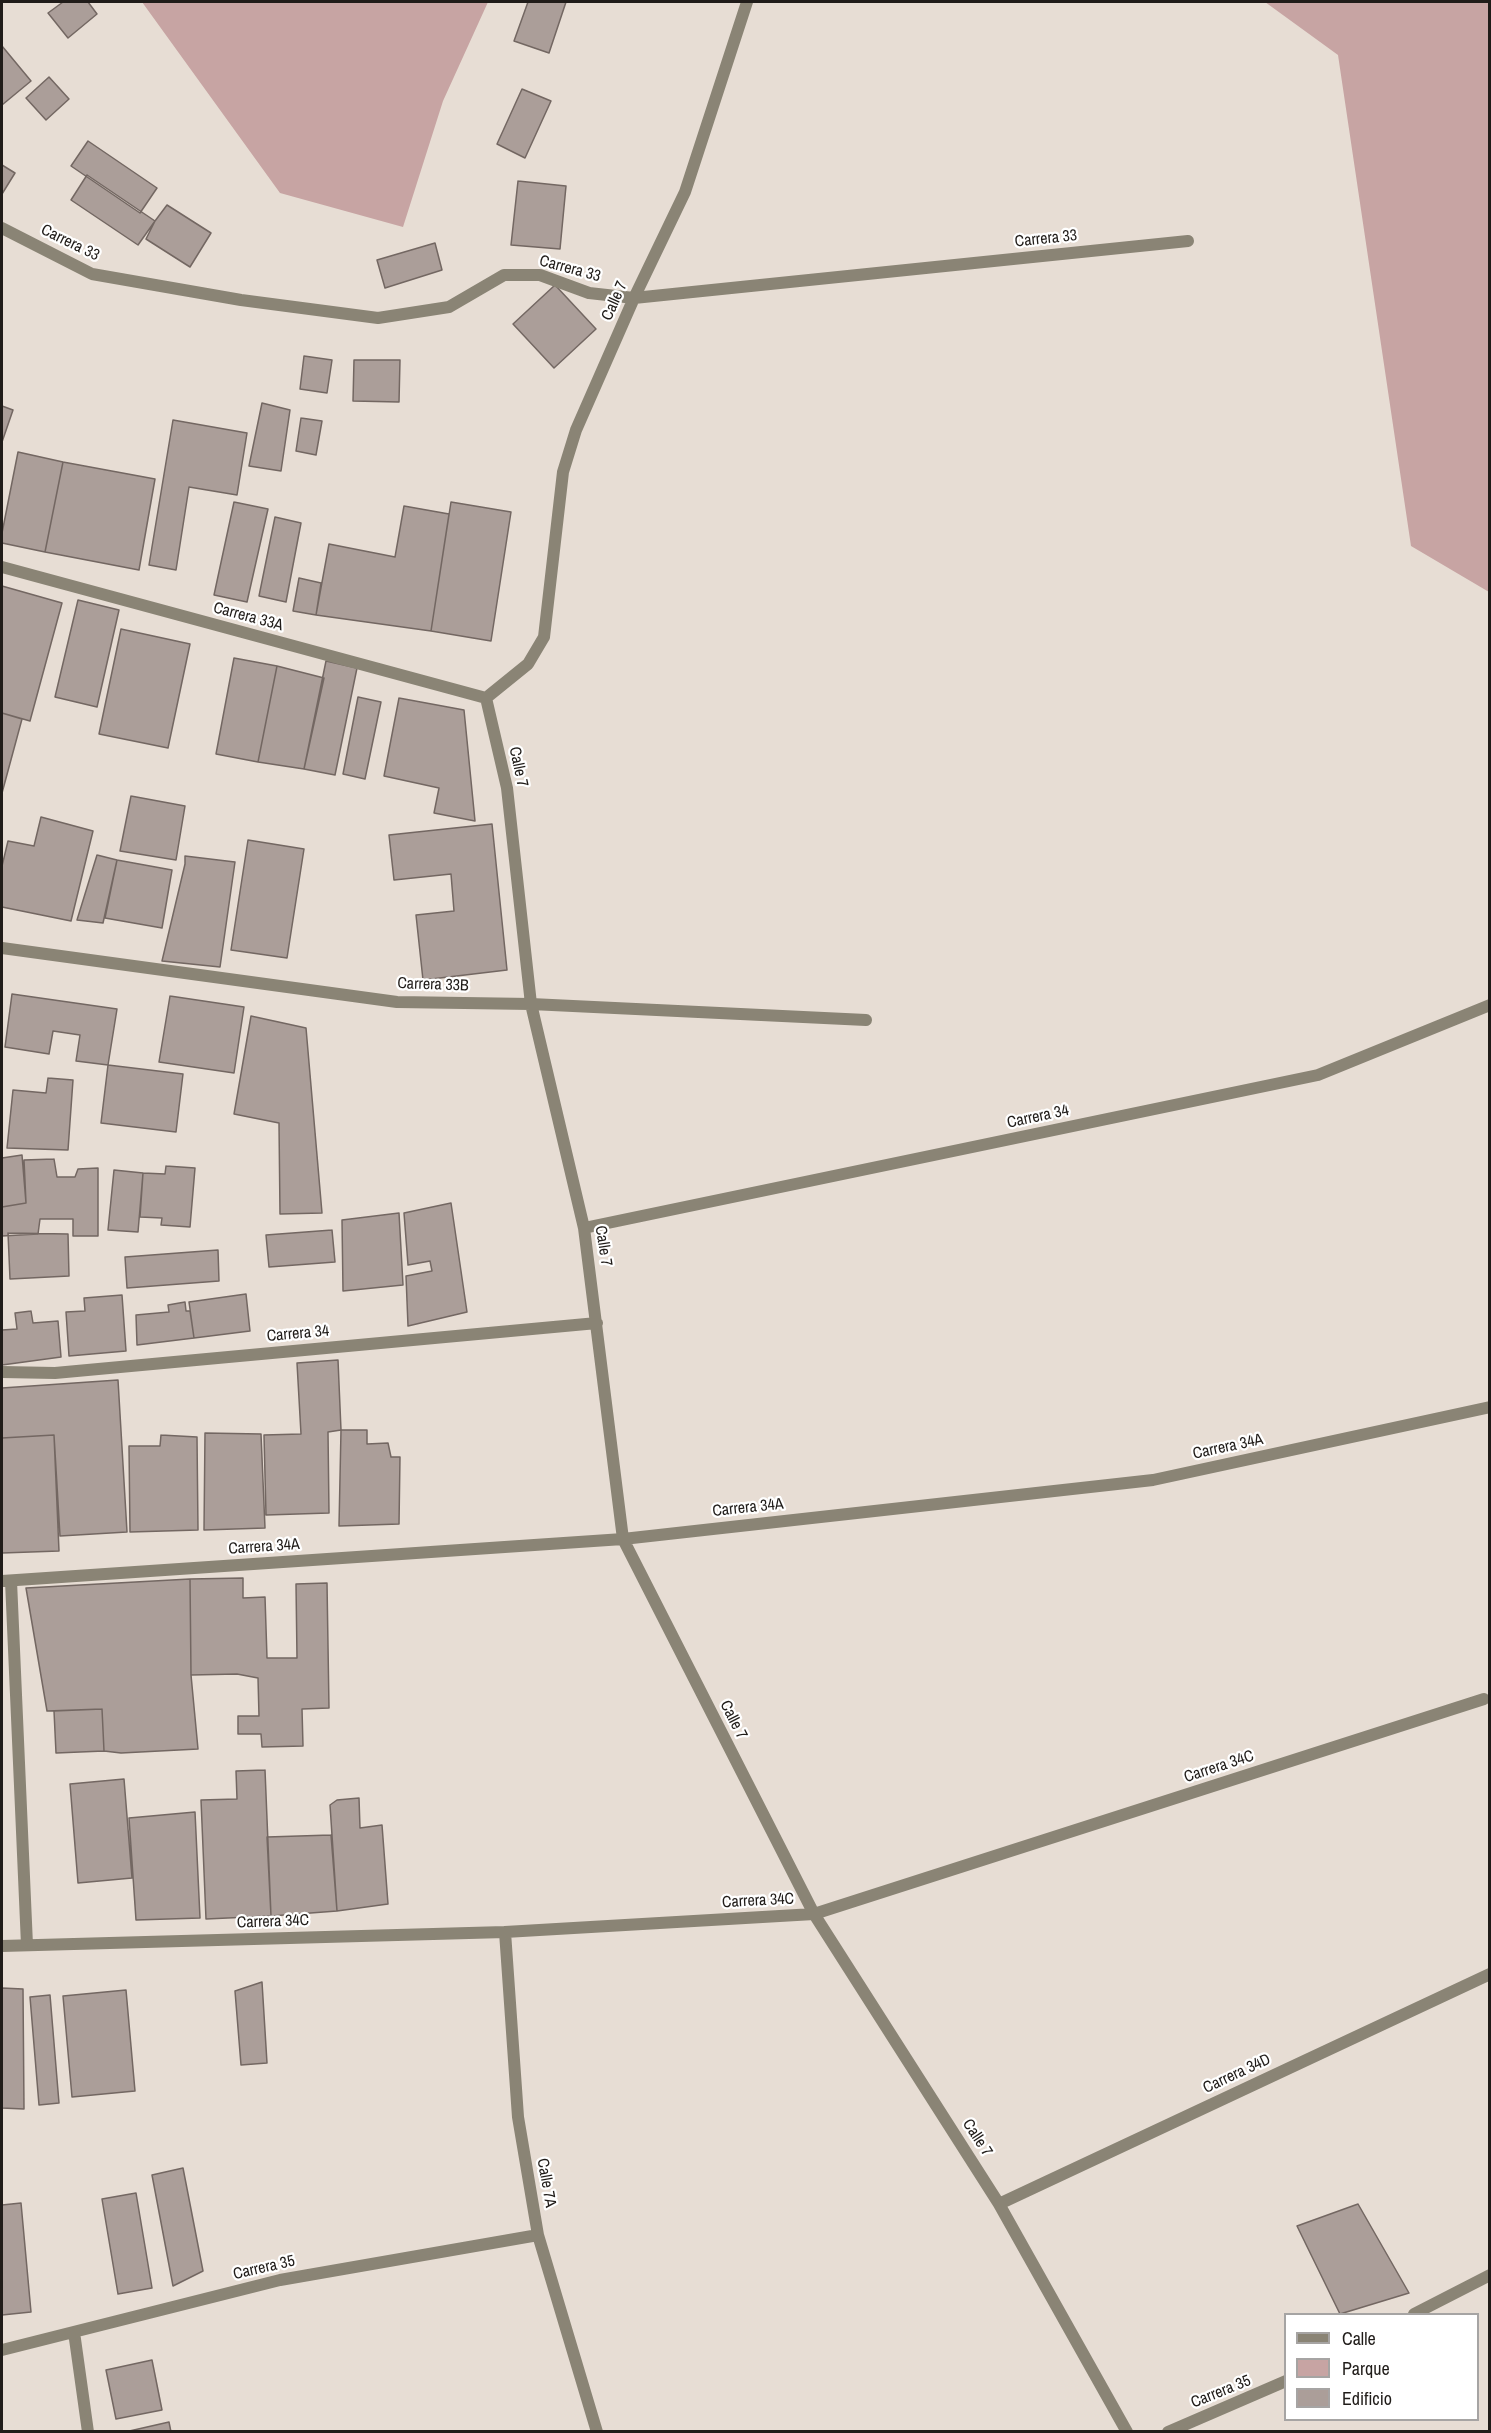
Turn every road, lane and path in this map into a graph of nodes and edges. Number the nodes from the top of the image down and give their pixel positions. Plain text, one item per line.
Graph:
1 (747, 2) edge
2 (2, 228) edge
3 (1188, 241) dead end
4 (634, 298) junction
5 (2, 567) edge
6 (486, 698) junction
7 (2, 948) edge
8 (531, 1004) junction
9 (1490, 1005) edge
10 (866, 1020) dead end
11 (584, 1228) junction
12 (597, 1323) junction
13 (2, 1372) edge
14 (1490, 1407) edge
15 (623, 1539) junction
16 (6, 1581) edge
17 (1484, 1699) dead end
18 (814, 1914) junction
19 (505, 1932) junction
20 (27, 1945) junction
21 (2, 1946) edge
22 (1490, 1974) edge
23 (999, 2204) junction
24 (538, 2235) junction
25 (1490, 2275) edge
26 (1416, 2313) edge
27 (74, 2332) junction
28 (2, 2350) edge
29 (1284, 2382) edge
30 (88, 2432) edge
31 (597, 2432) edge
32 (1127, 2432) edge
33 (1168, 2432) edge

1 - 4 street, Calle 7
2 - 4 street, Carrera 33
3 - 4 street, Carrera 33
4 - 6 street, Calle 7
5 - 6 street, Carrera 33A
6 - 8 street, Calle 7
7 - 8 street, Carrera 33B
8 - 10 street, Carrera 33B
8 - 11 street, Calle 7
9 - 11 street, Carrera 34
11 - 12 street, Calle 7
12 - 13 street, Carrera 34
12 - 15 street, Calle 7
14 - 15 street, Carrera 34A
15 - 16 street, Carrera 34A
15 - 18 street, Calle 7
16 - 20 street
17 - 18 street, Carrera 34C
18 - 19 street, Carrera 34C
18 - 23 street, Calle 7
19 - 20 street, Carrera 34C
19 - 24 street, Calle 7A
20 - 21 street, Carrera 34C
22 - 23 street, Carrera 34D
23 - 32 street, Calle 7
24 - 27 street, Carrera 35
24 - 31 street, Calle 7A
25 - 26 street
27 - 28 street, Carrera 35
27 - 30 street
29 - 33 street, Carrera 35

